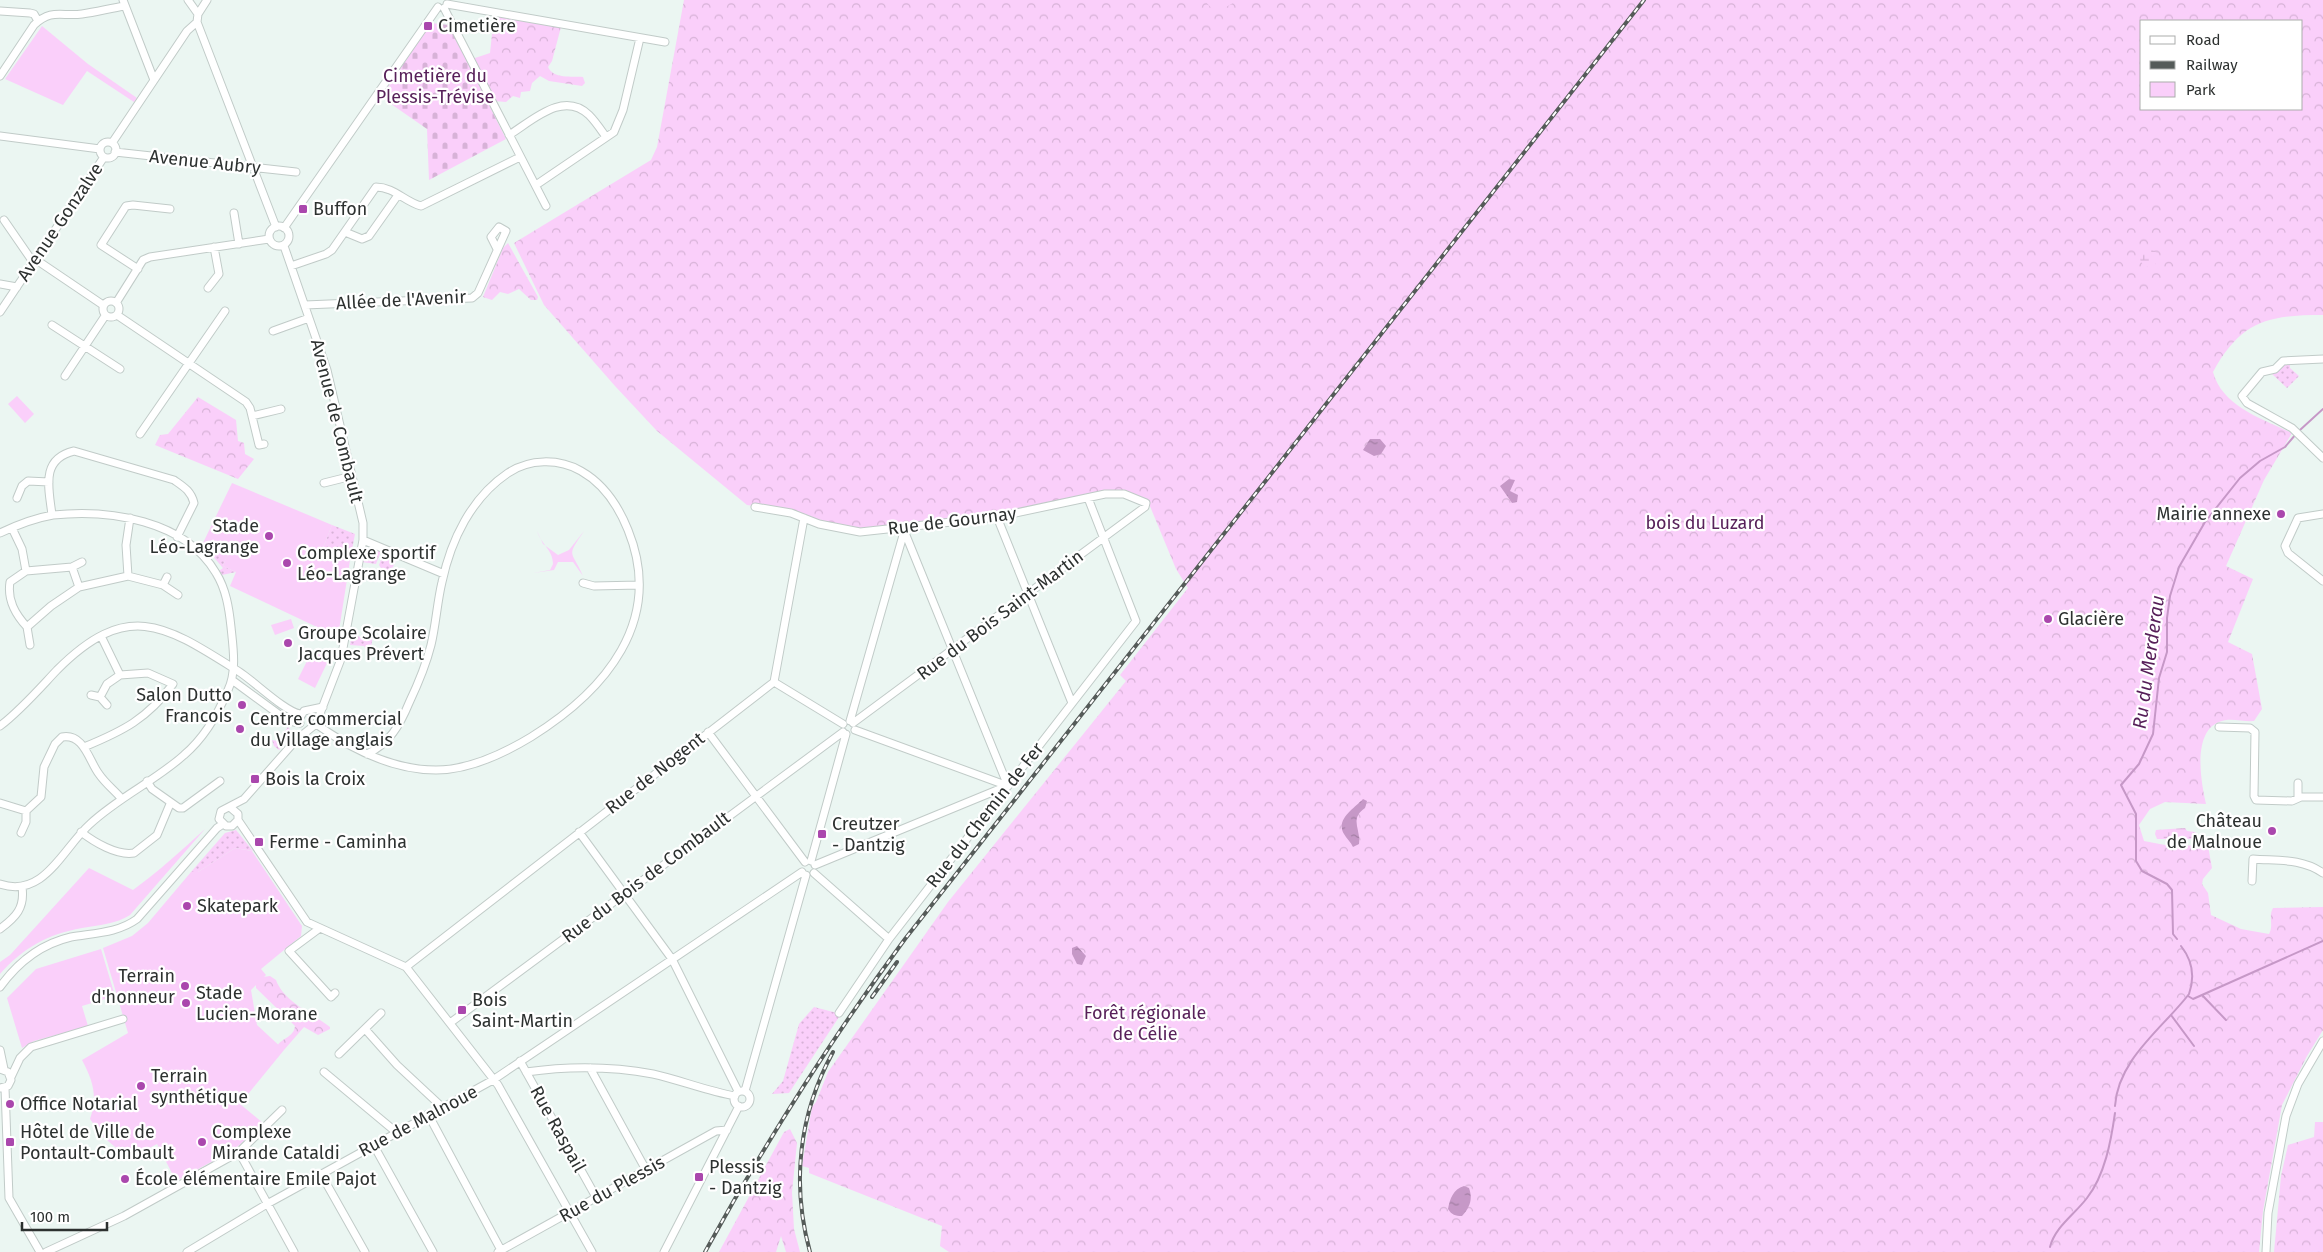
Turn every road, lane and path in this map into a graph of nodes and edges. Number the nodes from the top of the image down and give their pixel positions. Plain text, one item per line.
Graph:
1 (188, 0) edge
2 (207, 0) edge
3 (124, 3) edge
4 (443, 4) edge
5 (0, 11) edge
6 (197, 18) junction
7 (38, 21) junction
8 (640, 38) junction
9 (666, 42) dead end
10 (0, 76) edge
11 (154, 80) junction
12 (509, 135) junction
13 (0, 136) edge
14 (606, 138) junction
15 (112, 143) junction
16 (100, 149) junction
17 (115, 152) junction
18 (104, 157) junction
19 (520, 157) junction
20 (253, 168) junction
21 (296, 172) dead end
22 (536, 185) junction
23 (398, 194) junction
24 (546, 206) dead end
25 (170, 209) dead end
26 (234, 213) dead end
27 (4, 220) dead end
28 (276, 227) junction
29 (284, 228) junction
30 (345, 232) junction
31 (269, 239) junction
32 (239, 244) junction
33 (284, 246) junction
34 (214, 248) junction
35 (497, 249) dead end
36 (34, 261) junction
37 (291, 266) junction
38 (138, 269) junction
39 (0, 284) edge
40 (16, 287) junction
41 (208, 288) dead end
42 (116, 302) junction
43 (103, 305) junction
44 (305, 305) junction
45 (225, 311) dead end
46 (0, 312) edge
47 (117, 315) junction
48 (105, 316) junction
49 (309, 318) junction
50 (52, 325) dead end
51 (273, 331) dead end
52 (85, 346) junction
53 (2323, 359) edge
54 (188, 363) junction
55 (120, 369) dead end
56 (65, 376) dead end
57 (281, 409) dead end
58 (252, 416) junction
59 (140, 434) dead end
60 (264, 444) dead end
61 (2323, 458) edge
62 (352, 476) junction
63 (49, 482) junction
64 (324, 483) dead end
65 (17, 498) dead end
66 (1088, 498) junction
67 (1146, 506) joint
68 (755, 507) dead end
69 (2323, 514) edge
70 (52, 515) junction
71 (997, 517) junction
72 (130, 518) junction
73 (804, 518) junction
74 (12, 528) junction
75 (904, 530) junction
76 (0, 533) edge
77 (178, 537) junction
78 (1104, 538) junction
79 (363, 540) junction
80 (82, 562) dead end
81 (72, 567) junction
82 (26, 571) junction
83 (444, 574) junction
84 (128, 576) junction
85 (167, 577) dead end
86 (2323, 581) edge
87 (583, 583) dead end
88 (639, 584) junction
89 (163, 585) junction
90 (79, 587) junction
91 (1028, 594) junction
92 (178, 595) dead end
93 (27, 627) junction
94 (101, 636) junction
95 (30, 645) dead end
96 (952, 650) junction
97 (234, 668) junction
98 (120, 675) junction
99 (232, 680) junction
100 (774, 682) junction
101 (268, 692) junction
102 (91, 695) dead end
103 (100, 697) junction
104 (262, 701) junction
105 (1072, 703) junction
106 (107, 705) dead end
107 (323, 707) junction
108 (288, 708) junction
109 (312, 711) junction
110 (300, 714) junction
111 (0, 718) edge
112 (10, 718) junction
113 (285, 718) junction
114 (309, 724) junction
115 (843, 724) junction
116 (853, 724) junction
117 (0, 726) edge
118 (2219, 727) dead end
119 (708, 732) junction
120 (845, 733) junction
121 (382, 746) junction
122 (84, 747) junction
123 (367, 754) junction
124 (378, 758) junction
125 (146, 781) junction
126 (220, 781) dead end
127 (2298, 783) dead end
128 (1008, 786) junction
129 (754, 796) junction
130 (2323, 797) edge
131 (121, 798) junction
132 (2298, 798) junction
133 (244, 799) junction
134 (0, 803) edge
135 (170, 804) junction
136 (232, 808) junction
137 (26, 811) junction
138 (238, 817) junction
139 (221, 822) junction
140 (81, 832) junction
141 (579, 832) junction
142 (21, 833) dead end
143 (809, 868) junction
144 (2323, 873) edge
145 (2252, 882) dead end
146 (0, 884) edge
147 (22, 887) junction
148 (625, 892) junction
149 (307, 922) junction
150 (320, 928) junction
151 (0, 929) edge
152 (889, 939) junction
153 (304, 940) junction
154 (672, 959) junction
155 (406, 967) junction
156 (0, 980) edge
157 (0, 987) edge
158 (336, 993) dead end
159 (381, 1013) dead end
160 (839, 1013) dead end
161 (123, 1019) dead end
162 (450, 1023) junction
163 (365, 1029) junction
164 (2323, 1041) edge
165 (0, 1050) edge
166 (339, 1054) dead end
167 (520, 1061) junction
168 (590, 1068) junction
169 (2, 1069) edge
170 (324, 1072) dead end
171 (526, 1072) junction
172 (11, 1077) junction
173 (494, 1080) junction
174 (3, 1088) edge
175 (739, 1093) junction
176 (739, 1106) junction
177 (442, 1107) junction
178 (282, 1110) dead end
179 (428, 1114) junction
180 (727, 1130) junction
181 (396, 1132) junction
182 (374, 1144) junction
183 (239, 1152) junction
184 (646, 1170) junction
185 (321, 1174) junction
186 (596, 1197) junction
187 (266, 1204) junction
188 (569, 1212) junction
189 (500, 1251) edge
190 (40, 1252) edge
191 (46, 1252) edge
192 (187, 1252) edge
193 (294, 1252) edge
194 (364, 1252) edge
195 (433, 1252) edge
196 (592, 1252) edge
197 (664, 1252) edge
198 (2266, 1252) edge

1 - 6 street
2 - 6 street, Avenue Gonzalve
3 - 7 street
3 - 11 street
4 - 8 street
4 - 12 street
4 - 29 street
5 - 7 street
6 - 11 street, Avenue Gonzalve
6 - 20 street
7 - 10 street
8 - 9 street
8 - 14 street
11 - 15 street, Avenue Gonzalve
12 - 14 street
12 - 19 street
13 - 16 street
14 - 22 street
15 - 16 street
15 - 17 street
16 - 18 street
17 - 18 street
17 - 20 street, Avenue Aubry
18 - 36 street, Avenue Gonzalve
19 - 22 street
19 - 23 street
20 - 21 street, Avenue Aubry
20 - 28 street
22 - 24 street
23 - 30 street
23 - 30 street
25 - 38 street
26 - 32 street
27 - 36 street
28 - 29 street
28 - 31 street
29 - 33 street
30 - 37 street
31 - 32 street
31 - 33 street
32 - 34 street
33 - 37 street, Avenue de Combault
34 - 38 street
34 - 41 street
35 - 44 street, Allée de l'Avenir
36 - 40 street, Avenue Gonzalve
36 - 43 street
37 - 44 street, Avenue de Combault
38 - 42 street
39 - 40 street
40 - 46 street, Avenue Gonzalve
42 - 43 street
42 - 47 street
43 - 48 street
44 - 49 street, Avenue de Combault
45 - 54 street
47 - 48 street
47 - 54 street
48 - 52 street
49 - 51 street
49 - 62 street, Avenue de Combault
50 - 52 street
52 - 55 street
52 - 56 street
53 - 61 street
54 - 58 street
54 - 59 street
57 - 58 street
58 - 60 street
62 - 64 street
62 - 79 street, Avenue de Combault
63 - 65 street
63 - 70 street
63 - 77 street
66 - 67 street, Rue de Gournay
66 - 71 street, Rue de Gournay
66 - 78 street
67 - 78 street, Rue du Bois Saint-Martin
68 - 73 street, Rue de Gournay
69 - 86 street
70 - 72 street
70 - 74 street
71 - 75 street, Rue de Gournay
71 - 91 street
72 - 77 street
72 - 84 street
73 - 75 street, Rue de Gournay
73 - 100 street
74 - 76 street
74 - 82 street
75 - 96 street
75 - 116 street
77 - 97 street
78 - 91 street, Rue du Bois Saint-Martin
78 - 105 street, Rue du Chemin de Fer
79 - 83 street
79 - 107 street, Avenue de Combault
80 - 81 street
81 - 82 street
81 - 90 street
82 - 93 street
83 - 88 street
83 - 121 street
84 - 89 street
84 - 90 street
85 - 89 street
87 - 88 street
88 - 124 street
89 - 92 street
90 - 93 street
91 - 96 street, Rue du Bois Saint-Martin
91 - 105 street
93 - 95 street
94 - 97 street
94 - 98 street
94 - 112 street
96 - 116 street, Rue du Bois Saint-Martin
96 - 128 street
97 - 99 street
97 - 101 street
98 - 103 street
98 - 122 street
99 - 104 street
99 - 125 street
100 - 115 street
100 - 119 street, Rue de Nogent
101 - 104 street
101 - 108 street
102 - 103 street
103 - 106 street
104 - 113 street
105 - 128 street, Rue du Chemin de Fer
107 - 109 street
107 - 114 street, Avenue de Combault
108 - 110 street
108 - 113 street
109 - 110 street
109 - 114 street
110 - 114 street
111 - 112 street
112 - 117 street
113 - 114 street
114 - 123 street
114 - 133 street, Avenue de Combault
115 - 116 street
115 - 120 street
116 - 120 street, Rue du Bois de Combault
116 - 128 street
118 - 132 street
119 - 129 street
119 - 141 street, Rue de Nogent
120 - 129 street, Rue du Bois de Combault
120 - 143 street
121 - 123 street
121 - 124 street
122 - 131 street
122 - 137 street
123 - 124 street
125 - 131 street
125 - 135 street
126 - 135 street
127 - 132 street
128 - 143 street
128 - 152 street, Rue du Chemin de Fer
129 - 143 street
129 - 148 street, Rue du Bois de Combault
130 - 132 street
131 - 140 street
133 - 136 street
133 - 138 street
134 - 137 street
135 - 140 street
136 - 138 street
136 - 139 street
137 - 142 street
138 - 139 street
138 - 149 street
139 - 156 street
139 - 157 street
140 - 147 street
141 - 148 street
141 - 155 street, Rue de Nogent
143 - 152 street
143 - 154 street
143 - 175 street
144 - 145 street
146 - 147 street
147 - 151 street
148 - 154 street
148 - 162 street, Rue du Bois de Combault
149 - 150 street
149 - 153 street
150 - 153 street
150 - 155 street
152 - 160 street, Rue du Chemin de Fer
153 - 158 street
154 - 167 street
154 - 175 street
155 - 162 street
159 - 163 street
161 - 172 street
162 - 173 street
163 - 166 street
163 - 177 street
164 - 198 street
165 - 169 street
167 - 171 street, Rue Raspail
167 - 173 street
168 - 171 street
168 - 175 street
168 - 184 street
169 - 172 street
170 - 181 street
171 - 186 street, Rue Raspail
172 - 174 street
173 - 177 street, Rue de Malnoue
173 - 188 street
174 - 190 street
175 - 176 street
175 - 176 street
176 - 180 street
177 - 179 street, Rue de Malnoue
178 - 183 street
179 - 181 street, Rue de Malnoue
179 - 189 street
180 - 184 street, Rue du Plessis
180 - 197 street
181 - 182 street, Rue de Malnoue
182 - 185 street, Rue de Malnoue
182 - 195 street
183 - 187 street
183 - 191 street
184 - 186 street, Rue du Plessis
185 - 187 street, Rue de Malnoue
185 - 194 street
186 - 188 street, Rue du Plessis
187 - 192 street, Rue de Malnoue
187 - 193 street
188 - 189 street, Rue du Plessis
188 - 196 street

